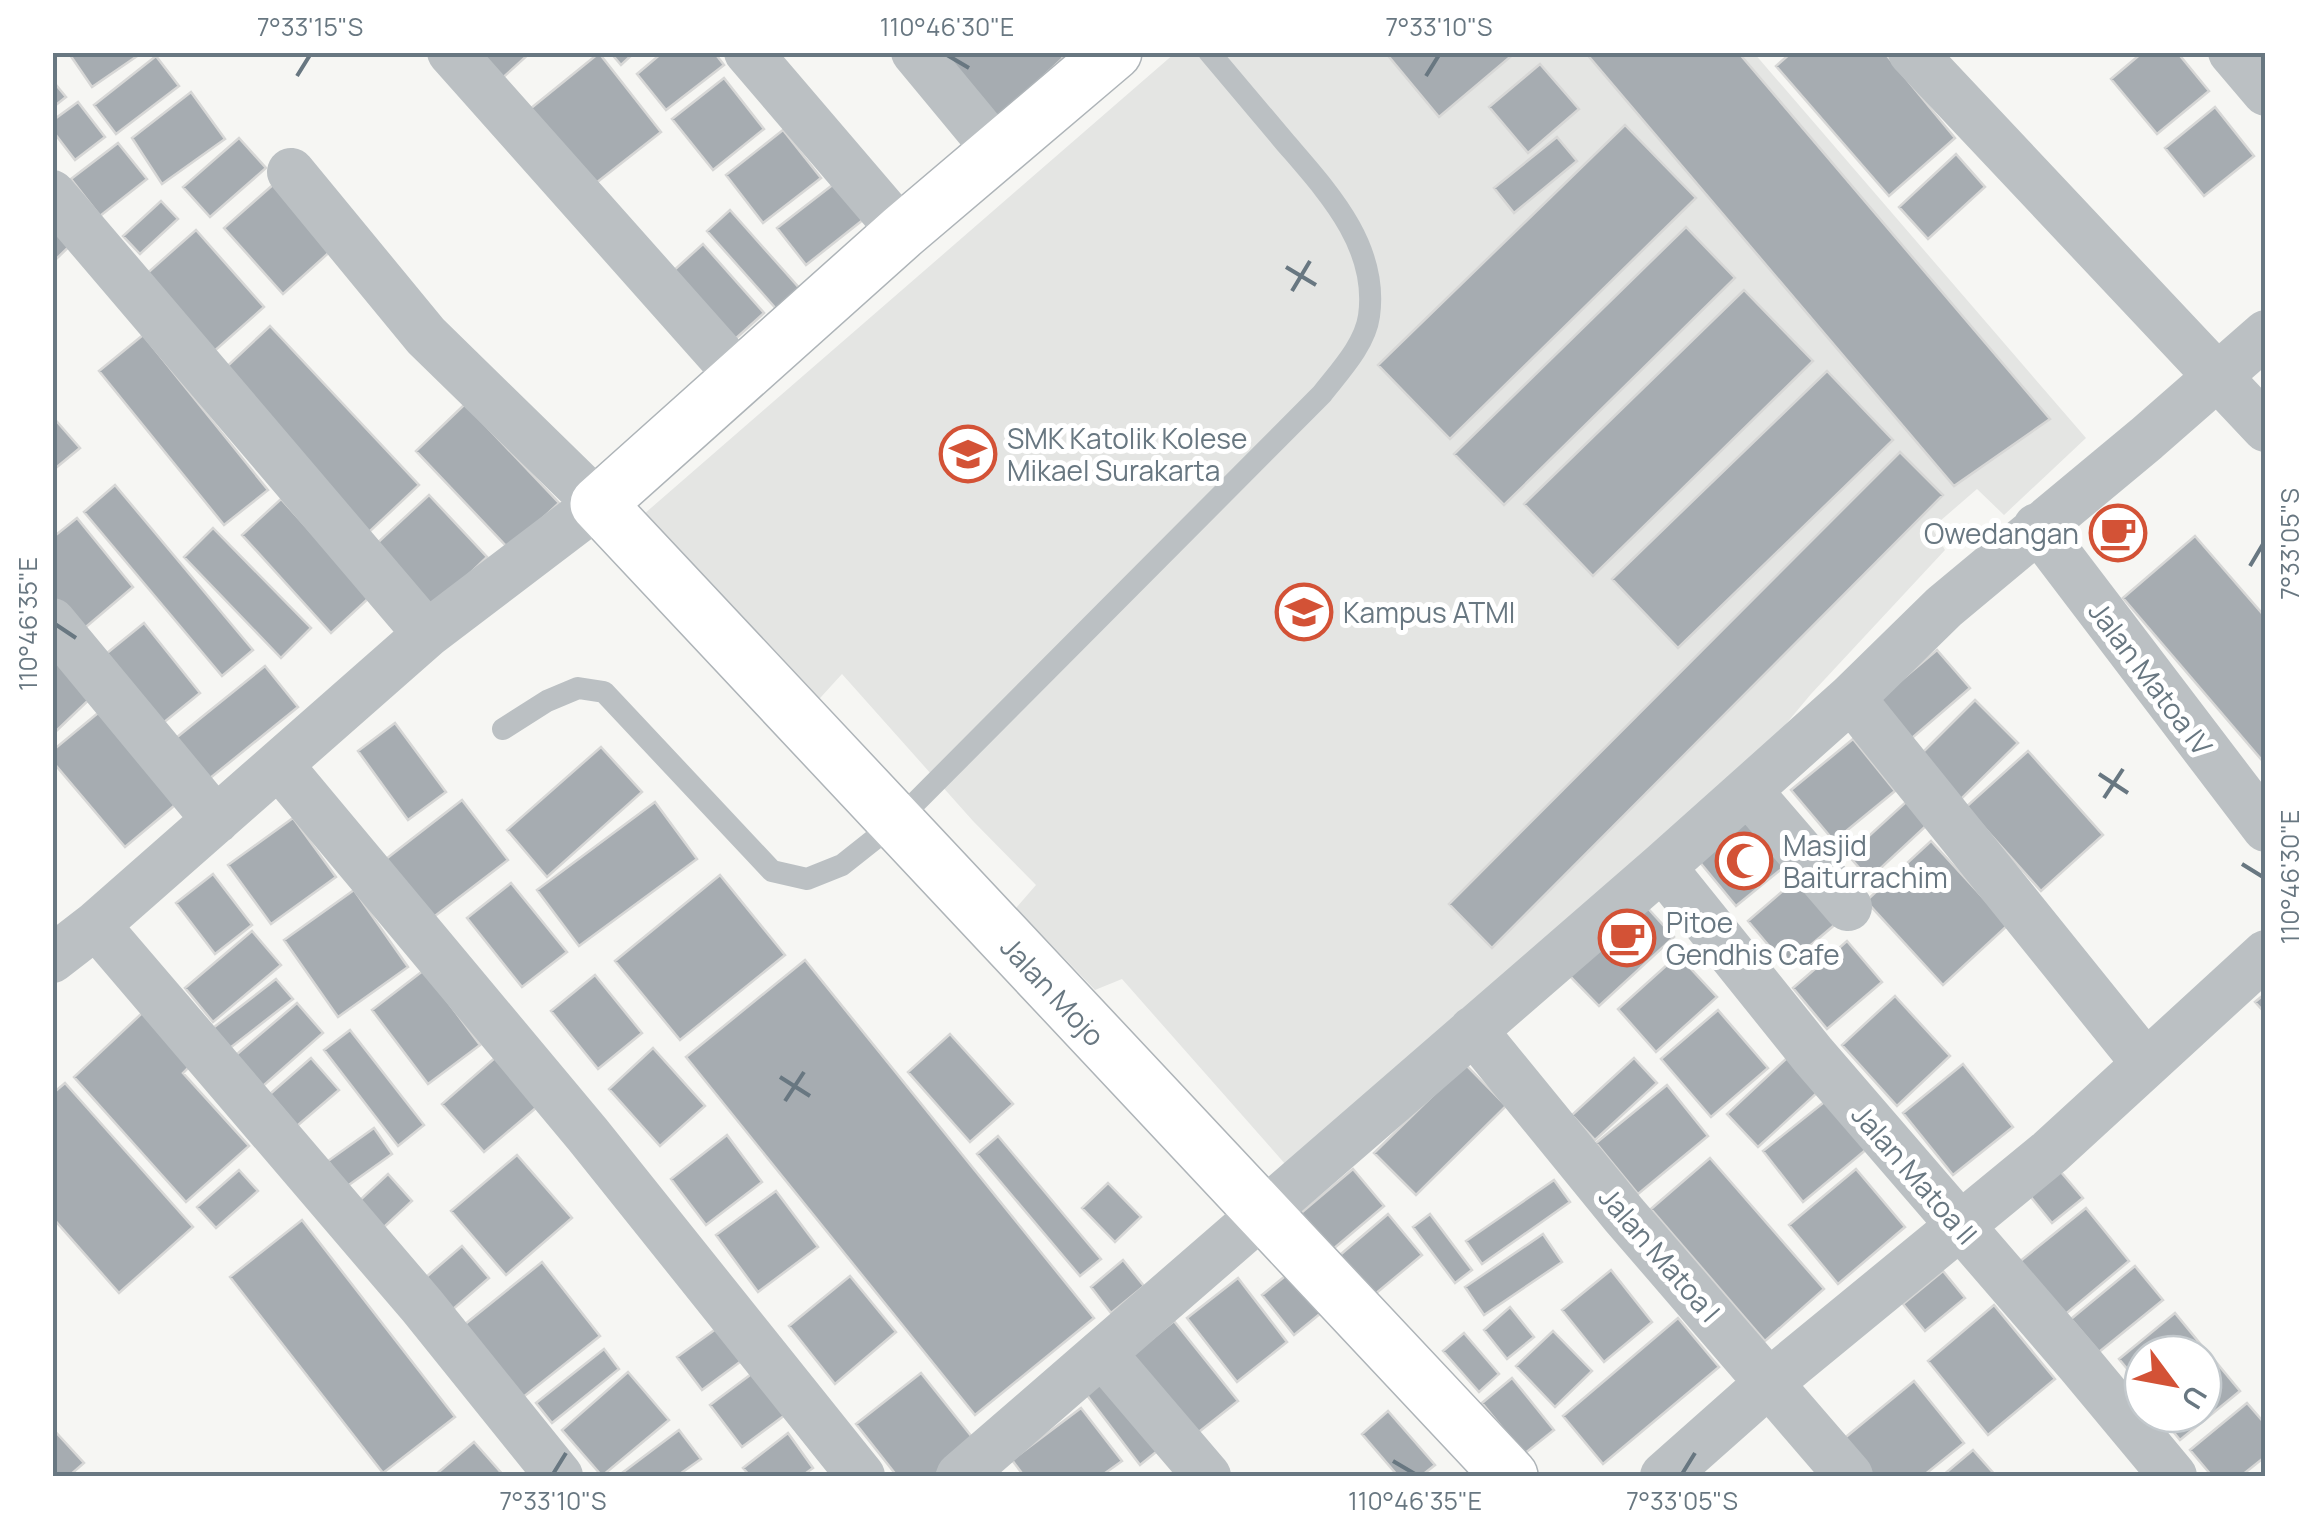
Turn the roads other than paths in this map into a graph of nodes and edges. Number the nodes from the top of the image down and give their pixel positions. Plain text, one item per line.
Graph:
1 (451, 52) edge
2 (748, 52) edge
3 (915, 52) edge
4 (1114, 52) edge
5 (1209, 52) edge
6 (1912, 52) edge
7 (2232, 52) edge
8 (2266, 92) edge
9 (997, 151) junction
10 (291, 172) dead end
11 (52, 194) edge
12 (902, 232) junction
13 (2266, 334) edge
14 (2219, 376) junction
15 (740, 377) junction
16 (2266, 428) edge
17 (598, 504) junction
18 (2037, 527) junction
19 (52, 622) edge
20 (427, 634) junction
21 (1850, 698) junction
22 (504, 729) dead end
23 (279, 765) junction
24 (1748, 791) junction
25 (216, 820) junction
26 (895, 822) junction
27 (2266, 828) edge
28 (1662, 867) junction
29 (1848, 906) dead end
30 (96, 924) junction
31 (2266, 954) edge
32 (52, 959) edge
33 (1474, 1030) junction
34 (2146, 1064) junction
35 (1262, 1213) junction
36 (1959, 1227) junction
37 (1113, 1366) dead end
38 (1770, 1382) junction
39 (559, 1476) edge
40 (861, 1476) edge
41 (960, 1476) edge
42 (1207, 1476) edge
43 (1510, 1476) edge
44 (1664, 1476) edge
45 (1849, 1476) edge
46 (2173, 1476) edge

1 - 15 street
2 - 12 street
3 - 9 street
4 - 9 street
5 - 26 lane
6 - 14 street
7 - 8 street
9 - 12 street
10 - 17 street
11 - 20 street
12 - 15 street
13 - 14 street
14 - 16 street
14 - 18 street
15 - 17 street
17 - 20 street
17 - 26 street, Jalan Mojo
18 - 21 street
18 - 27 street, Jalan Matoa IV
19 - 25 street
20 - 23 street
21 - 24 street
21 - 34 street
22 - 26 lane
23 - 25 street
23 - 40 street
24 - 28 street
24 - 29 street
25 - 30 street
26 - 35 street, Jalan Mojo
28 - 33 street
28 - 36 street, Jalan Matoa II
30 - 32 street
30 - 39 street
31 - 34 street
33 - 35 street
33 - 38 street, Jalan Matoa I
34 - 36 street
35 - 41 street
35 - 43 street, Jalan Mojo
36 - 38 street
36 - 46 street, Jalan Matoa II
37 - 42 street
38 - 44 street
38 - 45 street, Jalan Matoa I

